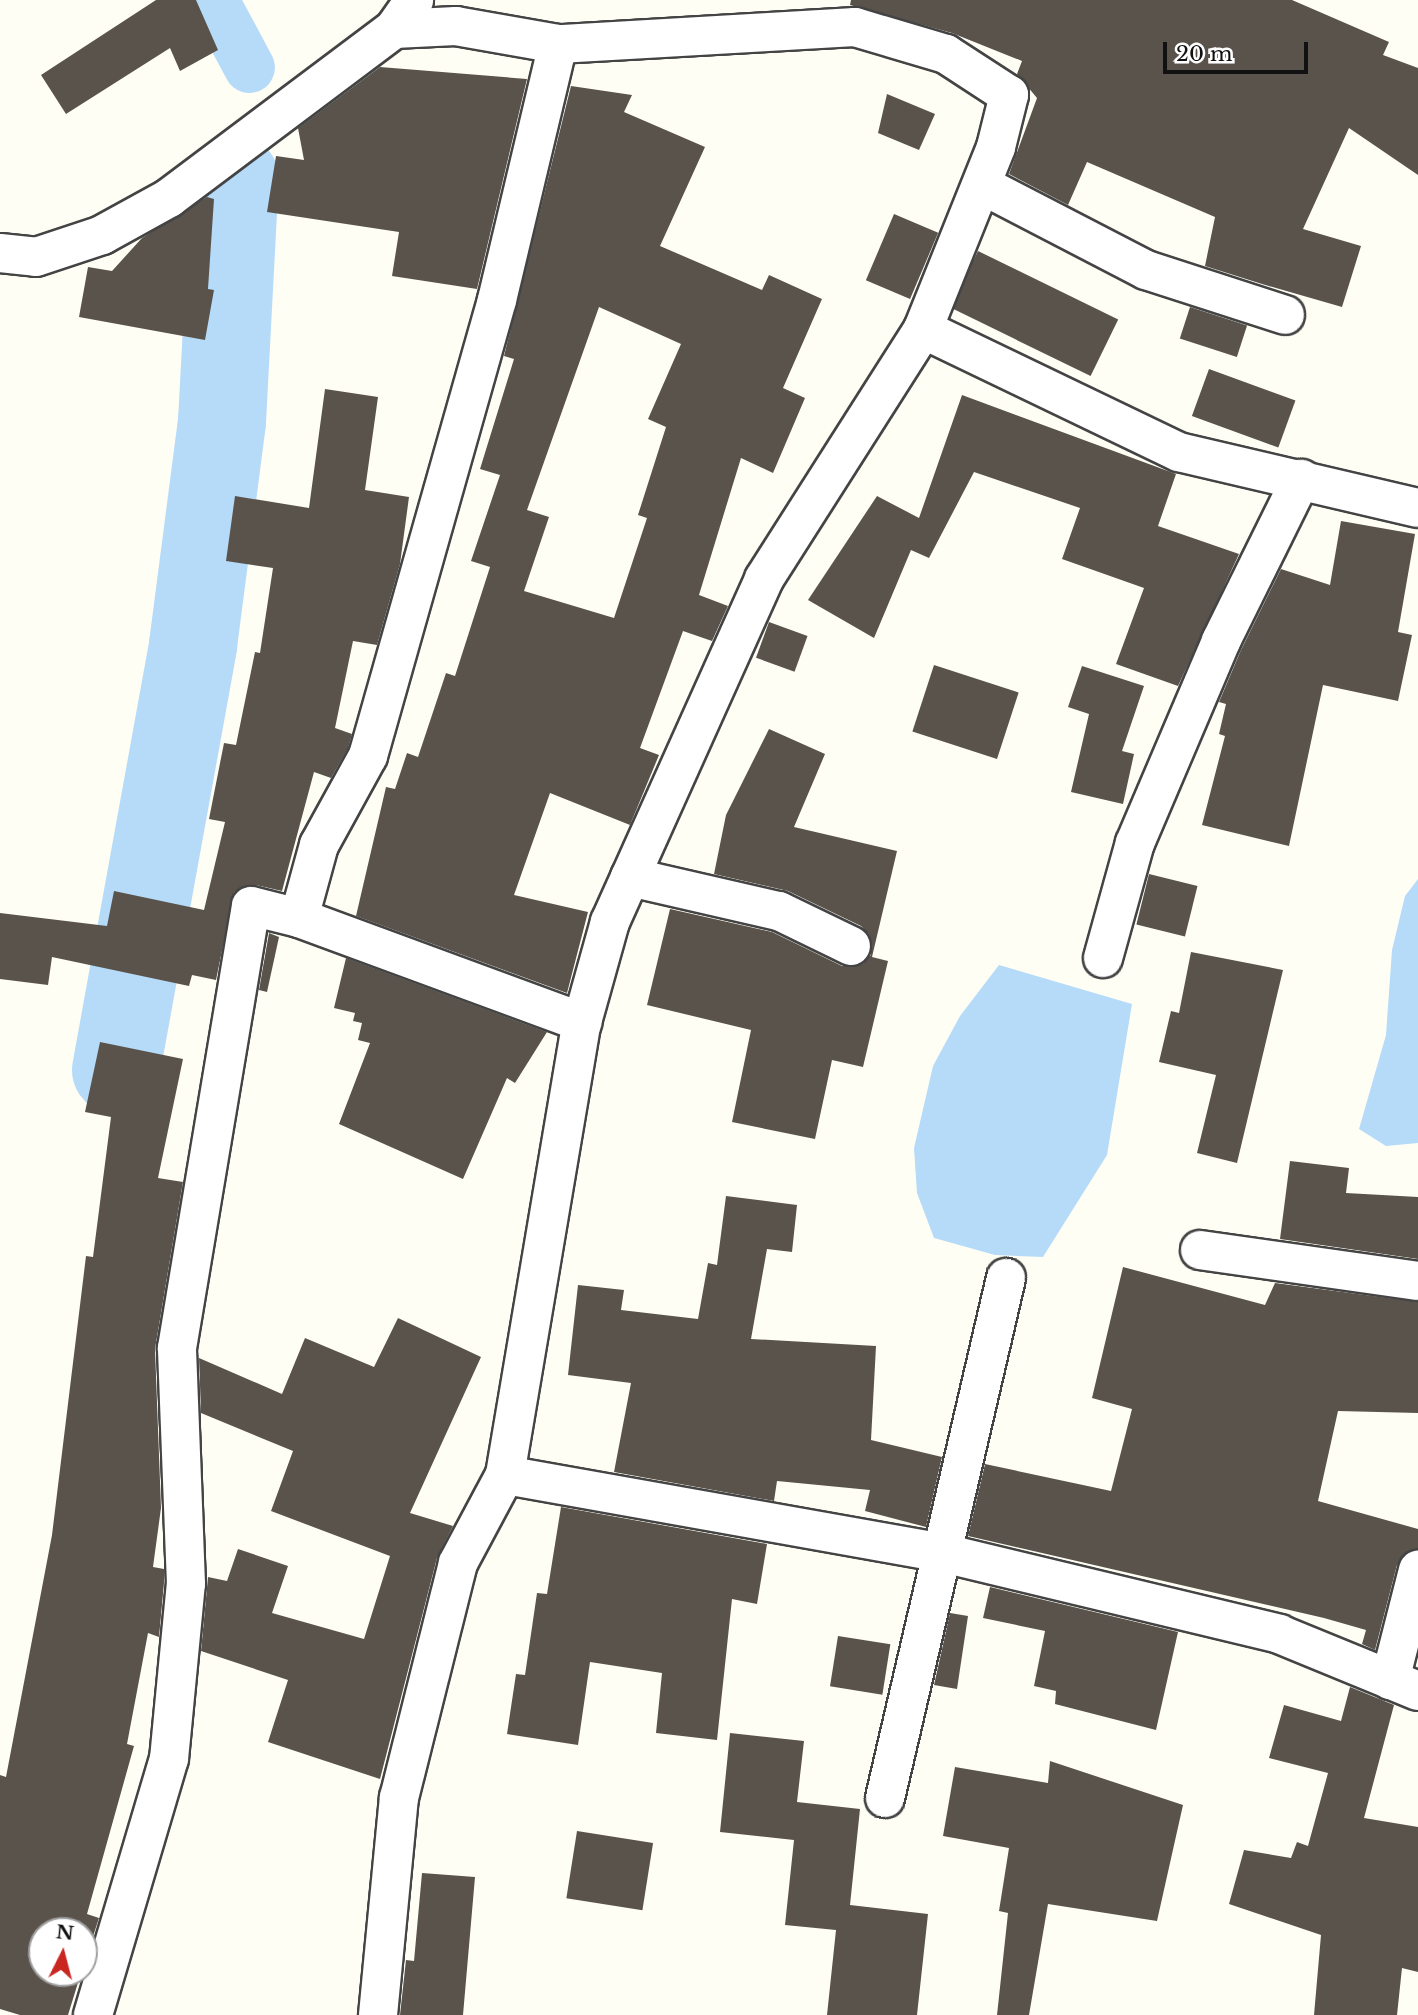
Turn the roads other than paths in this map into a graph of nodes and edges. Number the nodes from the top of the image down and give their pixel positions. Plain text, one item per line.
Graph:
1 (404, 14) edge
2 (558, 44) junction
3 (982, 185) junction
4 (0, 254) edge
5 (1285, 315) dead end
6 (923, 329) junction
7 (1301, 480) junction
8 (1418, 508) edge
9 (630, 877) junction
10 (299, 919) junction
11 (851, 946) dead end
12 (1103, 958) dead end
13 (582, 1022) junction
14 (1200, 1250) dead end
15 (1006, 1278) dead end
16 (1418, 1281) edge
17 (506, 1475) junction
18 (947, 1554) junction
19 (1418, 1570) edge
20 (1404, 1686) edge
21 (886, 1798) dead end
22 (93, 2015) edge
23 (378, 2015) edge

1 - 2 street
1 - 4 street
2 - 3 street
2 - 10 street
3 - 5 street
3 - 6 street
6 - 7 street
6 - 9 street
7 - 8 street
7 - 12 street
9 - 11 street
9 - 13 street
10 - 13 street
10 - 22 street
13 - 17 street
14 - 16 street
15 - 18 street
17 - 18 street
17 - 23 street
18 - 20 street
18 - 21 street
19 - 20 street

